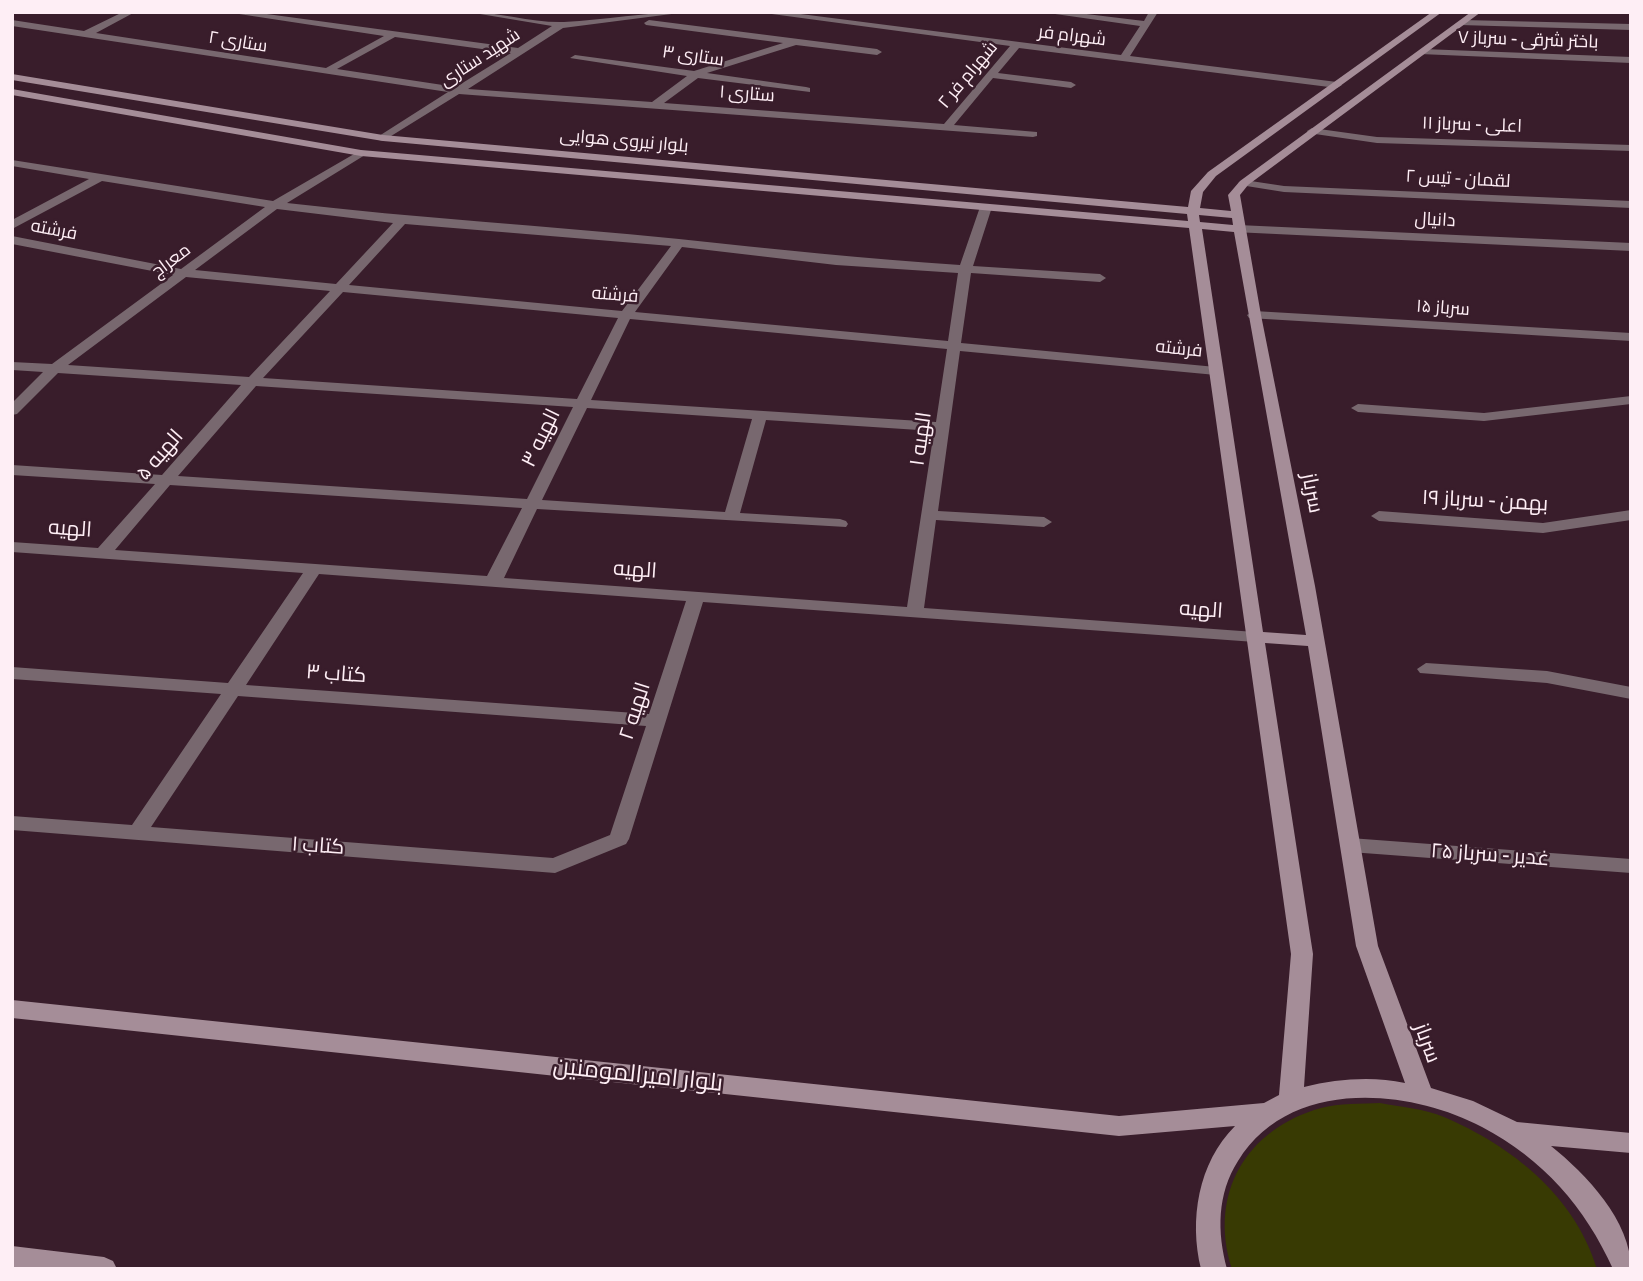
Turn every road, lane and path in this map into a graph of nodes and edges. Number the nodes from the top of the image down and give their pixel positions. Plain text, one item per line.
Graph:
1 (131, 12) edge
2 (230, 12) edge
3 (279, 12) edge
4 (472, 12) edge
5 (682, 12) edge
6 (761, 12) edge
7 (834, 12) edge
8 (1045, 12) edge
9 (1154, 12) edge
10 (1438, 12) edge
11 (1477, 12) edge
12 (268, 17) junction
13 (624, 20) junction
14 (824, 20) junction
15 (12, 23) edge
16 (1462, 23) junction
17 (1146, 24) junction
18 (561, 25) junction
19 (815, 27) dead end
20 (1631, 27) edge
21 (84, 34) junction
22 (394, 34) junction
23 (806, 34) dead end
24 (796, 42) junction
25 (1016, 44) junction
26 (520, 51) junction
27 (877, 52) dead end
28 (1423, 52) junction
29 (575, 58) dead end
30 (1124, 58) junction
31 (1631, 60) edge
32 (327, 71) junction
33 (698, 74) junction
34 (990, 75) junction
35 (12, 77) edge
36 (1071, 85) dead end
37 (1337, 85) junction
38 (806, 90) dead end
39 (459, 91) junction
40 (12, 92) edge
41 (1366, 92) junction
42 (654, 105) junction
43 (947, 127) junction
44 (1312, 131) junction
45 (1033, 134) dead end
46 (383, 138) junction
47 (1631, 148) edge
48 (361, 153) junction
49 (12, 163) edge
50 (698, 165) junction
51 (99, 178) junction
52 (689, 180) junction
53 (1244, 183) junction
54 (275, 205) junction
55 (1631, 205) edge
56 (986, 207) junction
57 (1194, 218) junction
58 (402, 220) junction
59 (1237, 222) junction
60 (12, 225) edge
61 (12, 240) edge
62 (679, 243) junction
63 (1631, 247) edge
64 (965, 270) junction
65 (185, 273) junction
66 (1100, 278) dead end
67 (339, 287) junction
68 (627, 313) junction
69 (1254, 315) junction
70 (1631, 337) edge
71 (955, 345) junction
72 (12, 366) edge
73 (53, 370) junction
74 (1216, 371) junction
75 (251, 383) junction
76 (1631, 400) edge
77 (581, 404) junction
78 (1358, 408) dead end
79 (12, 411) edge
80 (760, 415) junction
81 (944, 427) junction
82 (12, 470) edge
83 (166, 480) junction
84 (531, 504) junction
85 (931, 515) junction
86 (1631, 515) edge
87 (1379, 516) dead end
88 (731, 517) junction
89 (1044, 522) dead end
90 (841, 524) dead end
91 (12, 547) edge
92 (102, 554) junction
93 (314, 569) junction
94 (493, 582) junction
95 (696, 597) junction
96 (915, 613) junction
97 (1255, 637) junction
98 (1316, 641) junction
99 (1426, 669) dead end
100 (12, 673) edge
101 (236, 690) junction
102 (1631, 693) edge
103 (656, 721) junction
104 (12, 823) edge
105 (137, 833) junction
106 (619, 839) joint
107 (1350, 845) junction
108 (1631, 866) edge
109 (12, 1009) edge
110 (1422, 1093) junction
111 (1291, 1099) junction
112 (1264, 1113) junction
113 (1512, 1132) junction
114 (1631, 1143) edge
115 (12, 1258) edge
116 (104, 1269) edge
117 (1214, 1269) edge
118 (1626, 1269) edge

1 - 21 street
2 - 12 street
3 - 12 street
4 - 18 street
5 - 13 street, شهید ستاری
6 - 14 street, شهرام فر
7 - 14 street
8 - 17 street
9 - 17 street
10 - 37 street
11 - 16 street
12 - 22 street
13 - 18 street, شهید ستاری
13 - 24 street
14 - 19 street
14 - 25 street, شهرام فر
15 - 21 street, ستاری ۲
16 - 20 street
16 - 28 street
17 - 30 street
18 - 26 street, شهید ستاری
21 - 32 street, ستاری ۲
22 - 26 street
22 - 32 street
23 - 24 street
24 - 27 street
24 - 33 street
25 - 30 street, شهرام فر
25 - 34 street, شهرام فر ۲
26 - 39 street, شهید ستاری
28 - 31 street, باختر شرقی - سرباز ۷
28 - 41 street
29 - 33 street, ستاری ۳
30 - 37 street, شهرام فر
32 - 39 street, ستاری ۲
33 - 38 street, ستاری ۳
33 - 42 street
34 - 36 street
34 - 43 street, شهرام فر ۲
35 - 46 street, بلوار نیروی هوایی
37 - 41 street
37 - 57 street
39 - 42 street, ستاری ۱
39 - 46 street, شهید ستاری
40 - 48 street, بلوار نیروی هوایی
41 - 44 street
42 - 43 street, ستاری ۱
43 - 45 street, ستاری ۱
44 - 47 street, اعلی - سرباز ۱۱
44 - 53 street
46 - 48 street
46 - 50 street, بلوار نیروی هوایی
48 - 52 street, بلوار نیروی هوایی
48 - 54 street, معراج
49 - 51 street
50 - 52 street
50 - 57 street, بلوار نیروی هوایی
51 - 54 street
51 - 60 street
52 - 56 street, بلوار نیروی هوایی
53 - 55 street, لقمان - تیس ۲
53 - 59 street, سرباز
54 - 58 street
54 - 65 street, معراج
56 - 57 street, بلوار نیروی هوایی
56 - 64 street, الهیه ۱
57 - 59 street
57 - 74 street
58 - 62 street
58 - 67 street, الهیه ۵
59 - 63 street, دانیال
59 - 69 street, سرباز
61 - 65 street, فرشته
62 - 64 street
62 - 68 street, الهیه ۳
64 - 66 street
64 - 71 street, الهیه ۱
65 - 67 street, فرشته
65 - 73 street, معراج
67 - 68 street, فرشته
67 - 75 street, الهیه ۵
68 - 71 street, فرشته
68 - 77 street, الهیه ۳
69 - 70 street, سرباز ۱۵
69 - 98 street, سرباز
71 - 74 street, فرشته
71 - 81 street, الهیه ۱
72 - 73 street
73 - 75 street
73 - 79 street, معراج
74 - 97 street
75 - 77 street
75 - 83 street, الهیه ۵
76 - 78 street
77 - 80 street
77 - 84 street, الهیه ۳
80 - 81 street
80 - 88 street
81 - 85 street, الهیه ۱
82 - 83 street
83 - 84 street
83 - 92 street, الهیه ۵
84 - 88 street
84 - 94 street, الهیه ۳
85 - 89 street
85 - 96 street, الهیه ۱
86 - 87 street, بهمن - سرباز ۱۹
88 - 90 street
91 - 92 street, الهیه
92 - 93 street, الهیه
93 - 94 street, الهیه
93 - 101 street
94 - 95 street, الهیه
95 - 96 street, الهیه
95 - 103 street, الهیه ۲
96 - 97 street, الهیه
97 - 98 street
97 - 111 street
98 - 107 street, سرباز
99 - 102 street
100 - 101 street, کتاب ۳
101 - 103 street, کتاب ۳
101 - 105 street
103 - 106 street, الهیه ۲
104 - 105 street, کتاب ۱
105 - 106 street, کتاب ۱
107 - 108 street, غدیر - سرباز ۲۵
107 - 110 street, سرباز
109 - 112 street, بلوار امیرالمومنین
110 - 111 street
110 - 113 street
111 - 112 street
112 - 117 street
113 - 114 street
113 - 118 street
115 - 116 street

